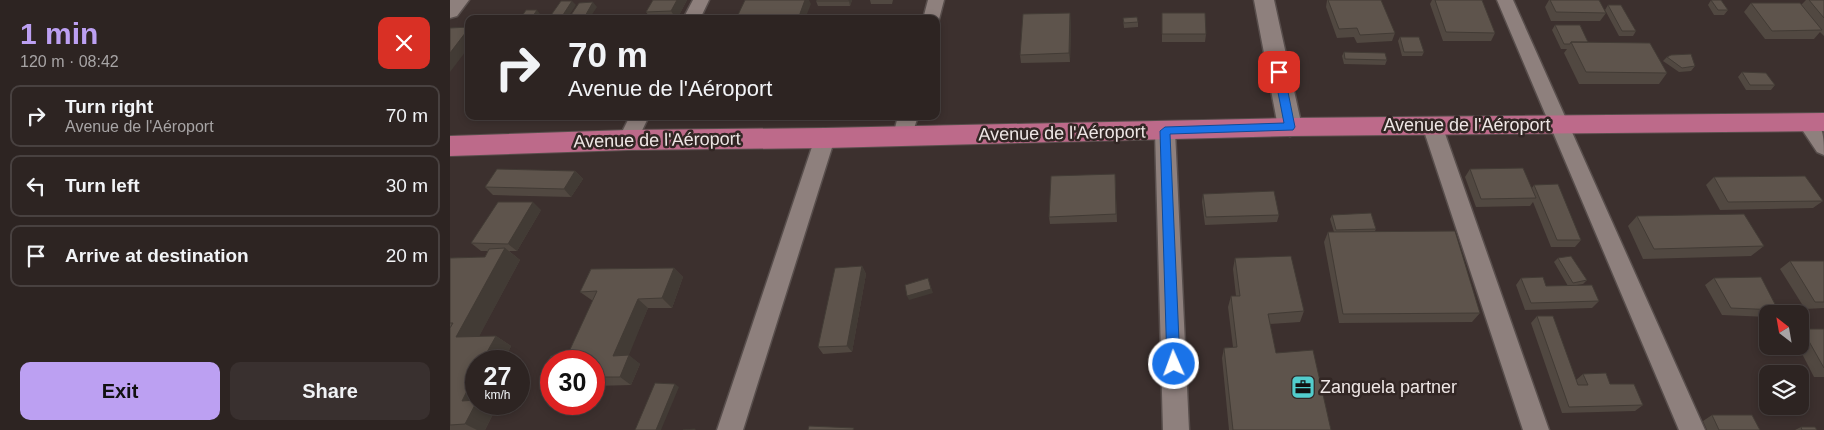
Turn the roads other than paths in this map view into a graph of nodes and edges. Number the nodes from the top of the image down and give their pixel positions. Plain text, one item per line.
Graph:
1 (459, 0) edge
2 (701, 0) edge
3 (936, 0) edge
4 (1264, 0) edge
5 (1505, 0) edge
6 (450, 11) edge
7 (693, 15) edge
8 (933, 15) edge
9 (638, 120) edge
10 (1816, 122) edge
11 (1558, 124) junction
12 (1432, 125) junction
13 (906, 126) edge
14 (1290, 127) junction
15 (1165, 131) junction
16 (825, 138) junction
17 (628, 140) junction
18 (450, 146) edge
19 (1824, 147) edge
20 (730, 430) edge
21 (1176, 430) edge
22 (1536, 430) edge
23 (1692, 430) edge

1 - 6 street
2 - 7 street
3 - 8 street
4 - 14 street
5 - 11 street
9 - 17 street
10 - 11 main road, Avenue de l'Aéroport
10 - 19 street
11 - 12 main road, Avenue de l'Aéroport
11 - 23 street
12 - 14 main road, Avenue de l'Aéroport
12 - 22 street
13 - 15 main road, Avenue de l'Aéroport
13 - 16 main road, Avenue de l'Aéroport
14 - 15 main road, Avenue de l'Aéroport
15 - 21 street
16 - 17 main road, Avenue de l'Aéroport
16 - 20 street
17 - 18 main road, Avenue de l'Aéroport

